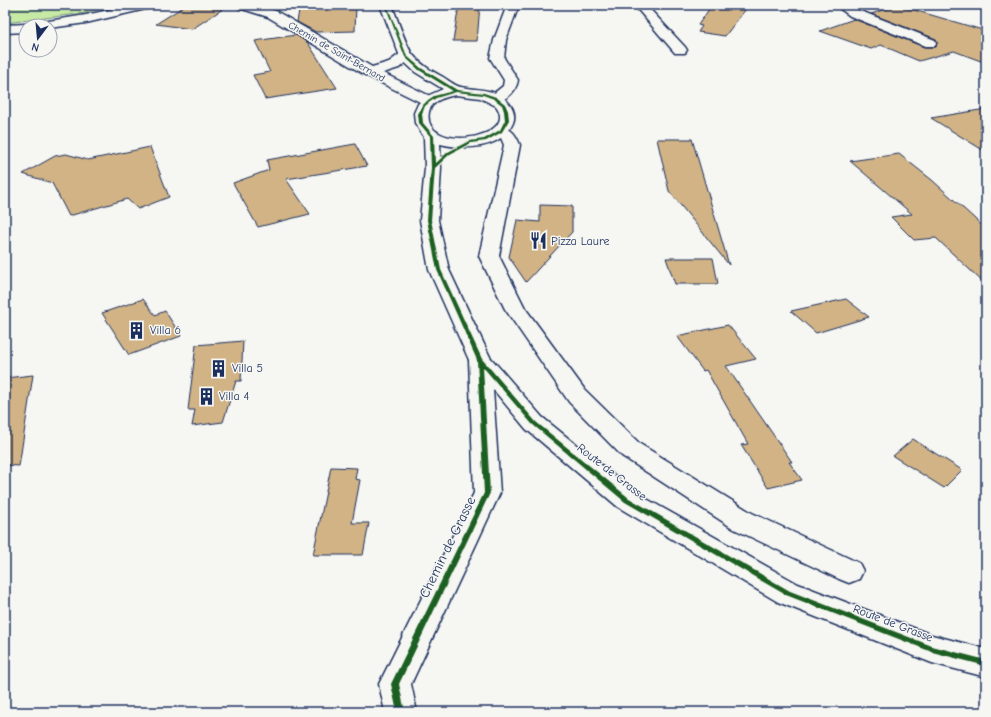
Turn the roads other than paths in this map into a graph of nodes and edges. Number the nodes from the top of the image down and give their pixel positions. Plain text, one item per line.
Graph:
1 (146, 5) edge
2 (243, 5) edge
3 (386, 5) edge
4 (513, 5) edge
5 (640, 5) edge
6 (841, 5) edge
7 (58, 23) edge
8 (18, 28) edge
9 (5, 29) edge
10 (930, 43) dead end
11 (680, 50) dead end
12 (406, 56) junction
13 (370, 72) junction
14 (456, 91) junction
15 (495, 98) junction
16 (429, 101) junction
17 (501, 131) junction
18 (432, 136) junction
19 (470, 142) junction
20 (433, 168) junction
21 (480, 360) junction
22 (849, 571) dead end
23 (986, 663) edge
24 (401, 712) edge

1 - 7 street
2 - 13 street, Chemin de Saint-Bernard
3 - 12 street
4 - 15 street
5 - 11 street
6 - 10 street
8 - 9 street
12 - 13 street
12 - 14 street
13 - 16 street, Chemin de Saint-Bernard
14 - 15 street
14 - 16 street
15 - 17 street
16 - 18 street
17 - 19 street
17 - 22 street
18 - 19 street
18 - 20 street, Route de Grasse
19 - 20 street
20 - 21 street, Route de Grasse
21 - 23 street, Route de Grasse
21 - 24 street, Chemin de Grasse

